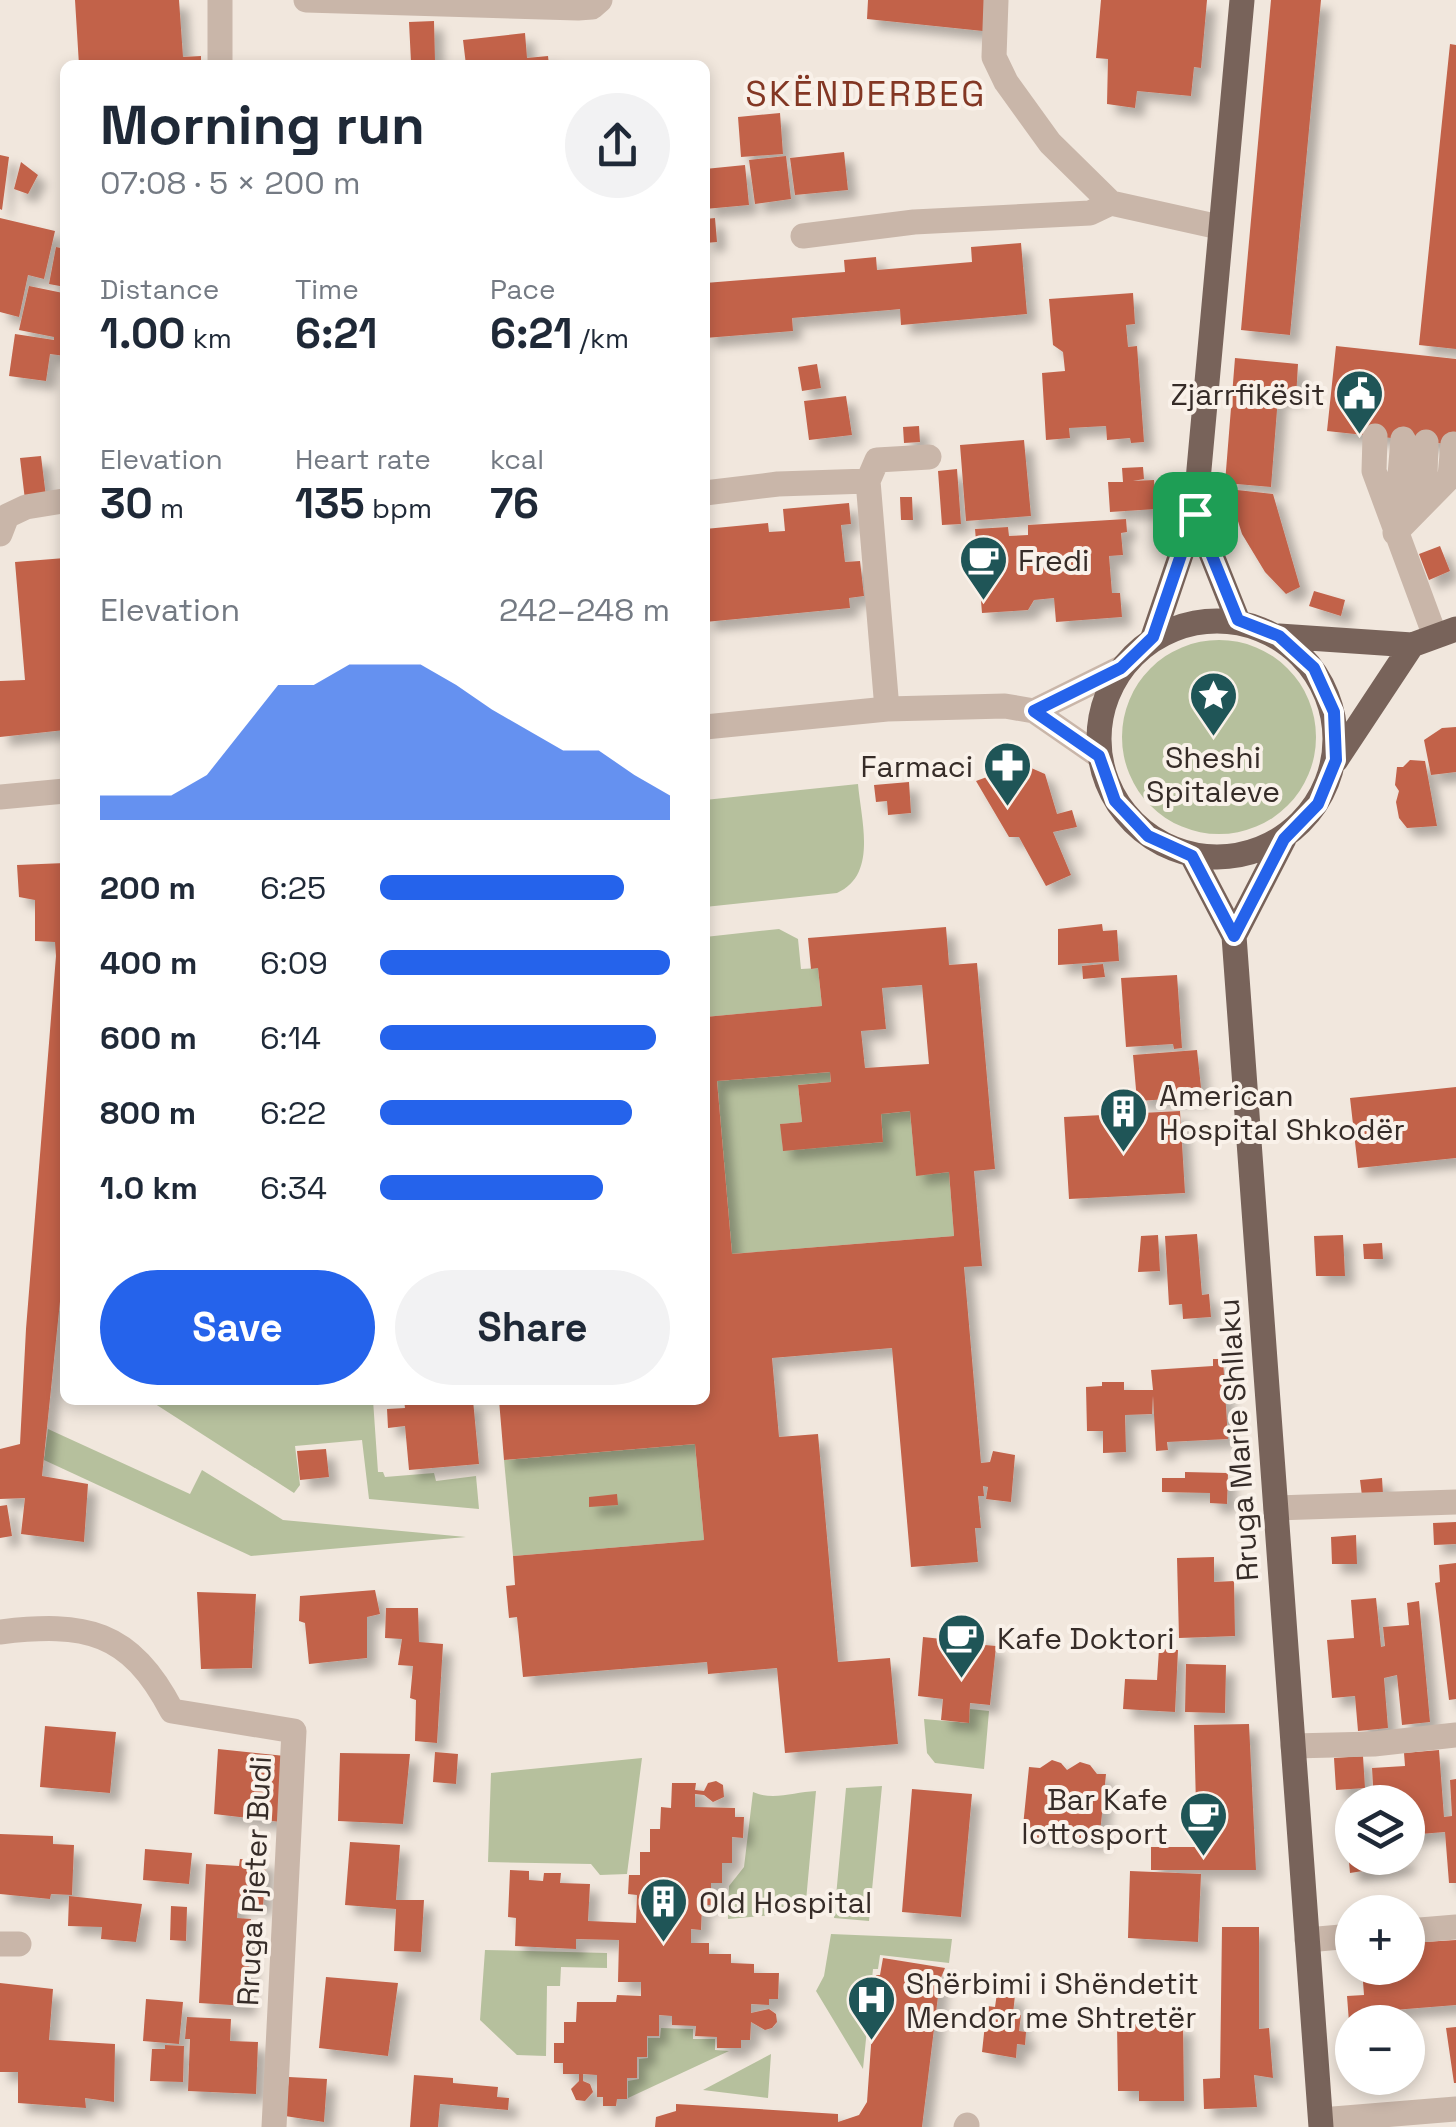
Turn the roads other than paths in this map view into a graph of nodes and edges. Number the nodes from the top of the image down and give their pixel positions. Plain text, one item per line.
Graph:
1 (220, 0) edge
2 (306, 0) edge
3 (600, 0) edge
4 (996, 0) edge
5 (1242, 0) edge
6 (431, 3) edge
7 (220, 60) edge
8 (1111, 203) junction
9 (1219, 227) junction
10 (803, 236) dead end
11 (1375, 436) dead end
12 (1415, 440) dead end
13 (1453, 444) dead end
14 (929, 457) dead end
15 (868, 481) junction
16 (710, 492) edge
17 (60, 501) edge
18 (1195, 514) junction
19 (1395, 533) junction
20 (0, 534) edge
21 (1238, 620) junction
22 (1279, 636) junction
23 (1153, 637) junction
24 (1434, 637) edge
25 (1121, 668) junction
26 (887, 709) junction
27 (1034, 711) junction
28 (710, 727) edge
29 (1099, 756) junction
30 (1336, 760) junction
31 (60, 791) edge
32 (0, 797) edge
33 (1284, 839) junction
34 (1192, 856) junction
35 (1234, 936) junction
36 (1456, 1502) edge
37 (1276, 1508) junction
38 (0, 1632) edge
39 (1456, 1735) edge
40 (1293, 1746) junction
41 (1456, 1926) edge
42 (1425, 1929) edge
43 (1335, 1938) edge
44 (1307, 1940) junction
45 (1456, 2110) edge
46 (1321, 2124) edge
47 (274, 2127) edge

1 - 7 street
2 - 6 street
3 - 6 street
4 - 8 street
5 - 9 main road
8 - 9 street
8 - 10 street
9 - 18 main road
11 - 19 street
12 - 19 street
13 - 19 street
14 - 15 street
15 - 16 street
15 - 26 street
17 - 20 street
18 - 21 main road
18 - 23 main road
19 - 24 street
21 - 22 main road
21 - 23 main road
22 - 24 main road
22 - 30 main road
23 - 25 main road
24 - 30 main road
25 - 27 street
25 - 29 main road
26 - 27 street
26 - 28 street
27 - 29 street
29 - 34 main road
30 - 33 main road
31 - 32 street
33 - 34 main road
33 - 35 main road
34 - 35 main road
35 - 37 main road, Rruga Marie Shllaku
36 - 37 street
37 - 40 main road, Rruga Marie Shllaku
38 - 47 street, Rruga Pjeter Budi
39 - 40 street
40 - 44 main road, Rruga Marie Shllaku
41 - 42 street
43 - 44 street
44 - 46 main road, Rruga Marie Shllaku
45 - 46 street

